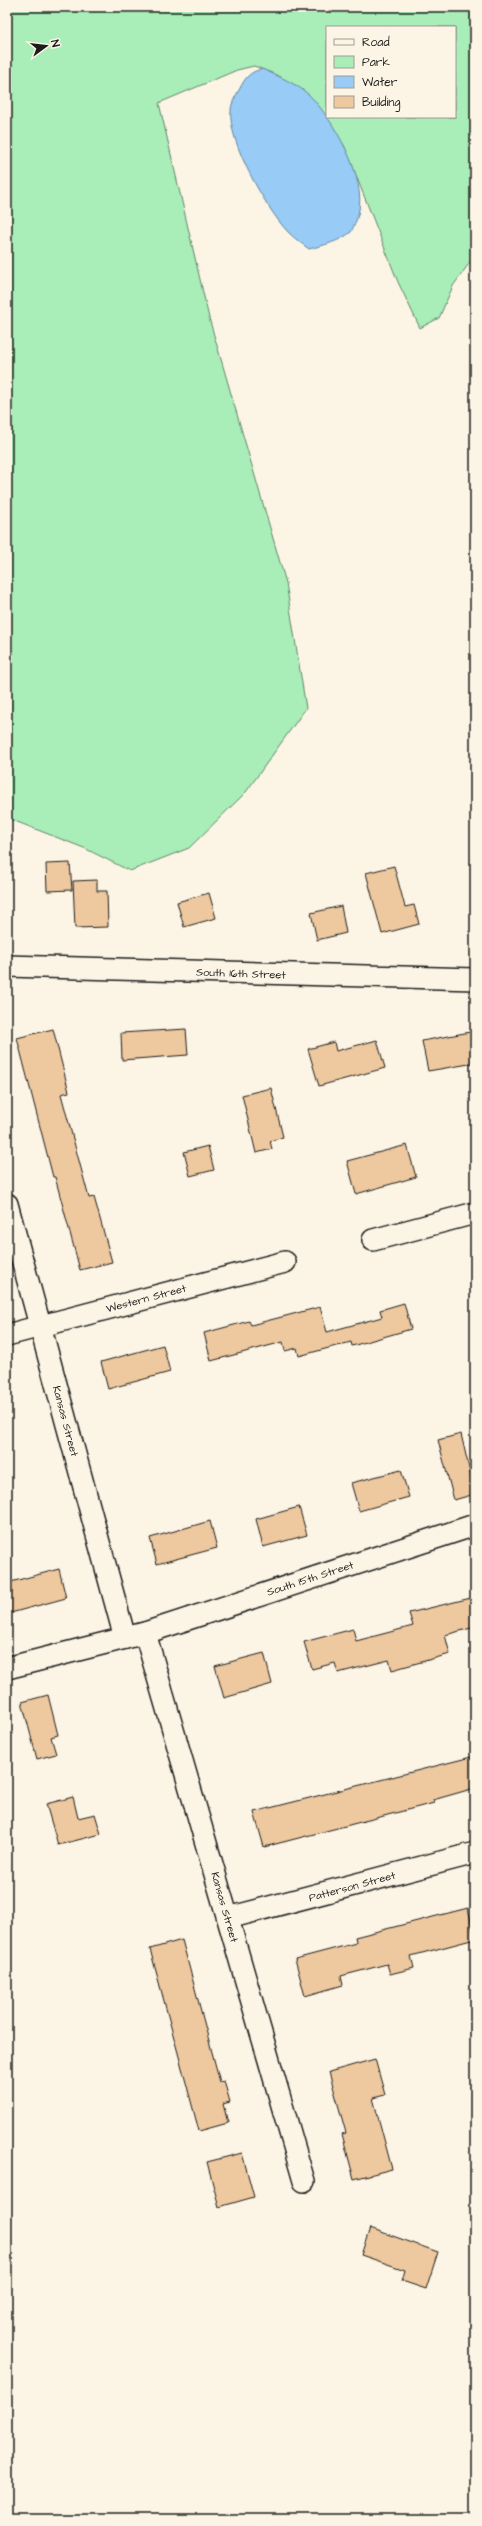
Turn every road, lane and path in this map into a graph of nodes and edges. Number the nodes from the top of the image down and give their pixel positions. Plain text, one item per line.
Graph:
1 (7, 966) edge
2 (475, 979) edge
3 (7, 1204) edge
4 (475, 1213) edge
5 (373, 1240) dead end
6 (285, 1262) dead end
7 (40, 1326) junction
8 (7, 1335) edge
9 (475, 1524) edge
10 (145, 1633) junction
11 (125, 1638) junction
12 (7, 1668) edge
13 (475, 1853) edge
14 (228, 1918) junction
15 (304, 2181) dead end

1 - 2 street, South 16th Street
3 - 7 street, Kansas Street
4 - 5 street
6 - 7 street, Western Street
7 - 8 street, Western Street
7 - 11 street, Kansas Street
9 - 10 street, South 15th Street
10 - 11 street, South 15th Street
10 - 14 street, Kansas Street
11 - 12 street
13 - 14 street, Patterson Street
14 - 15 street, Kansas Street

